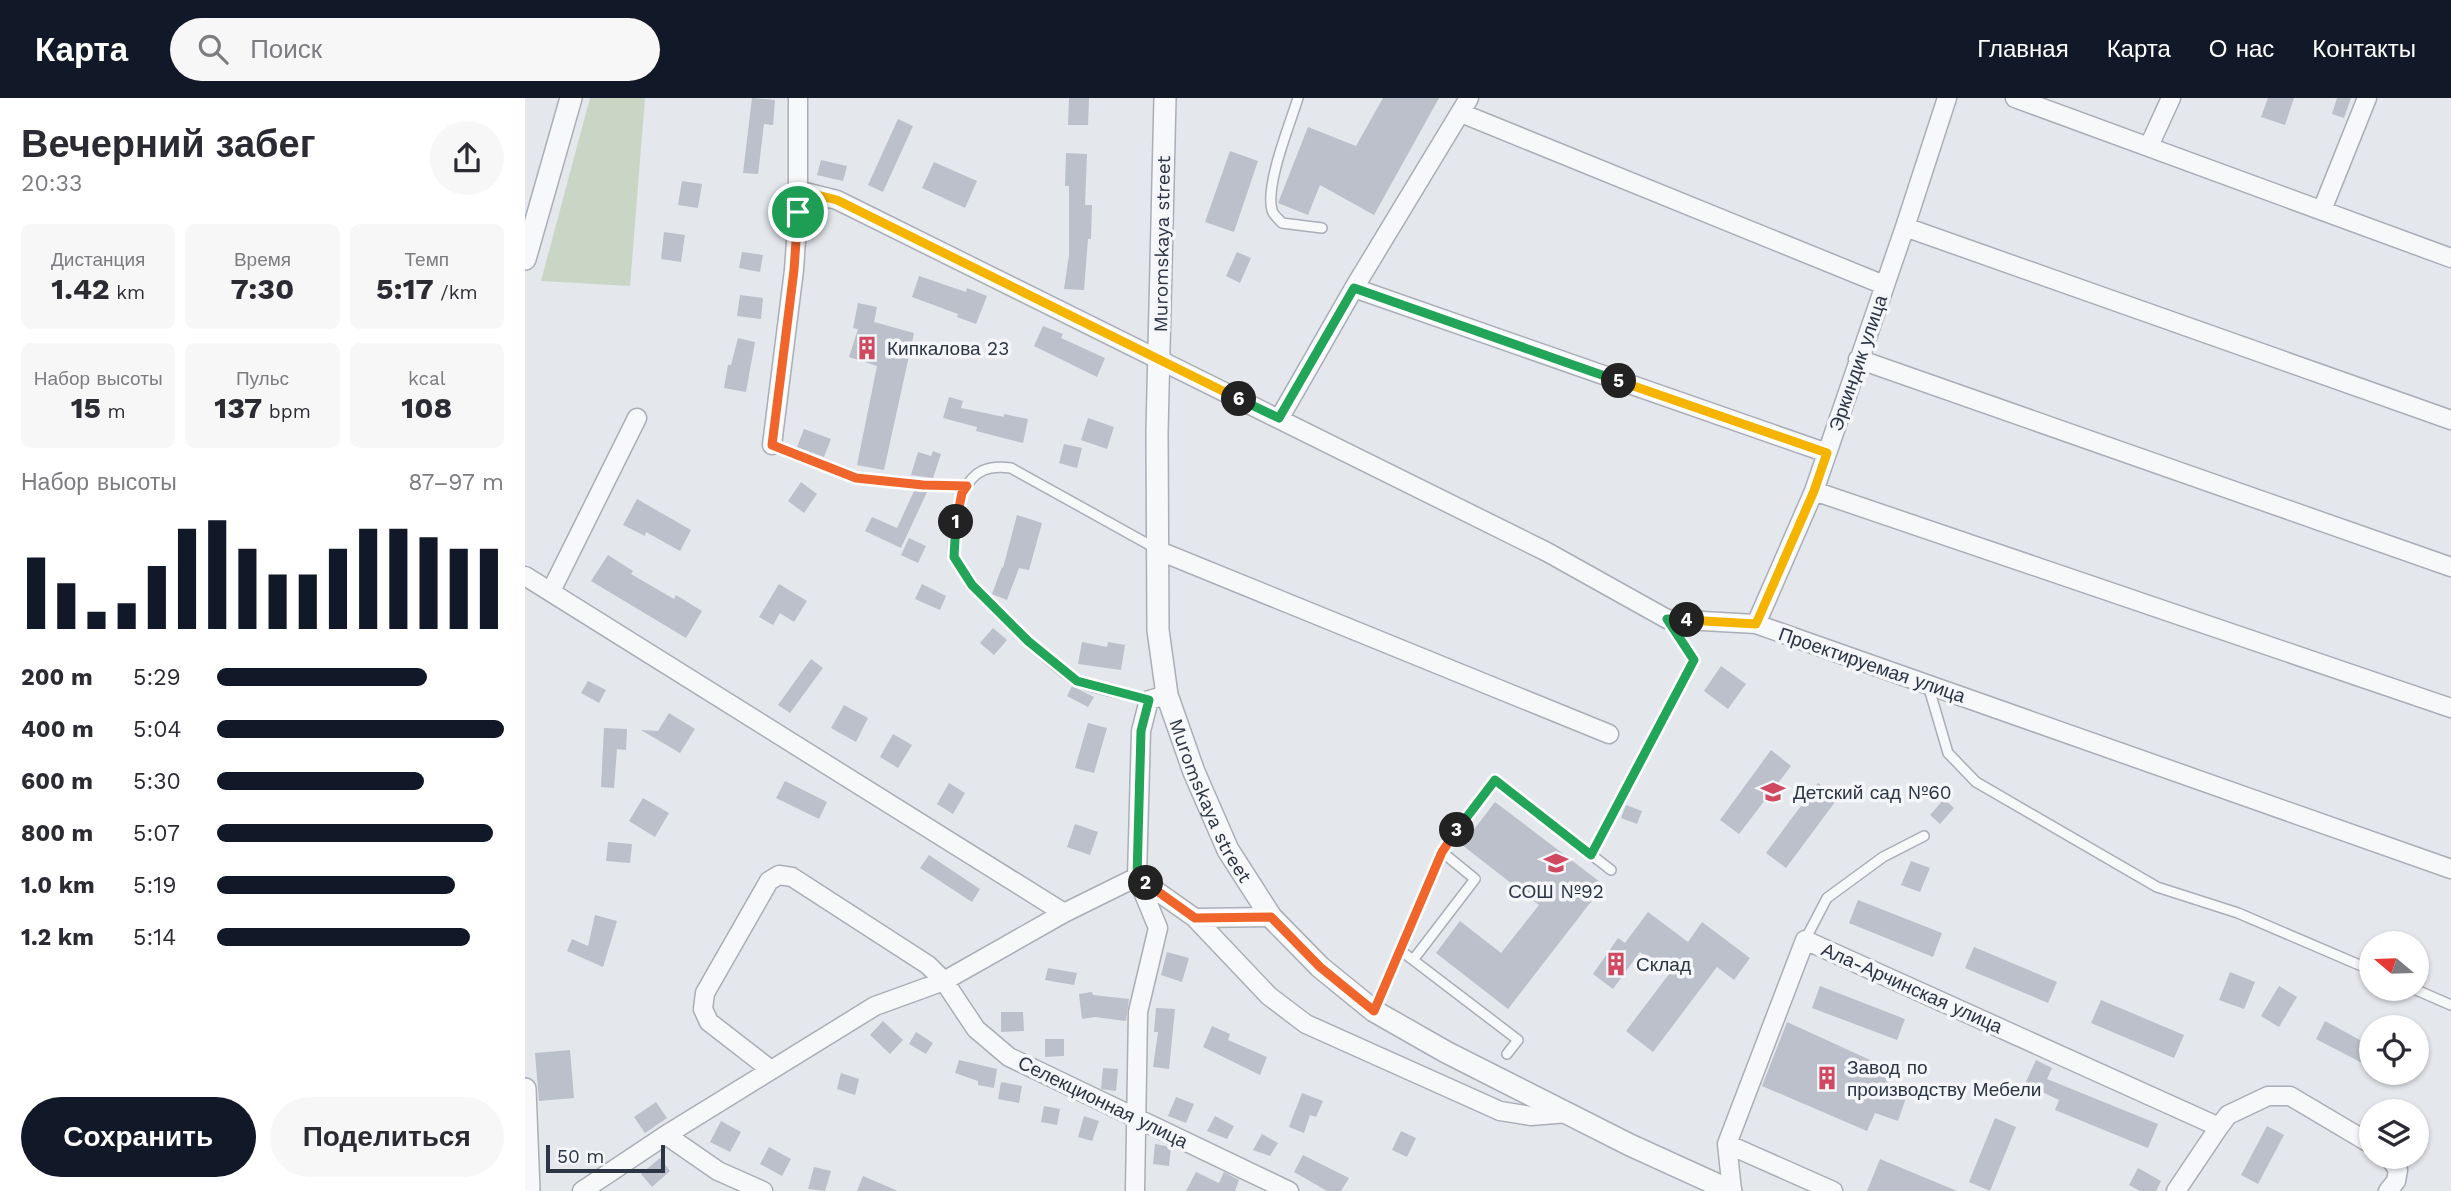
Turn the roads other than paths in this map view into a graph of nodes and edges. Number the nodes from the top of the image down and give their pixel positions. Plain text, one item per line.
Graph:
1 (798, 98) edge
2 (1165, 98) edge
3 (1298, 98) edge
4 (1947, 98) edge
5 (2015, 98) edge
6 (2172, 98) edge
7 (2367, 98) edge
8 (569, 99) edge
9 (1465, 105) edge
10 (2149, 146) junction
11 (797, 190) junction
12 (2322, 210) junction
13 (1905, 227) junction
14 (1322, 228) dead end
15 (527, 248) edge
16 (2451, 258) edge
17 (1885, 285) junction
18 (1354, 288) junction
19 (1858, 359) junction
20 (1160, 360) junction
21 (637, 418) dead end
22 (1279, 418) junction
23 (2451, 420) edge
24 (772, 445) joint
25 (1827, 453) junction
26 (967, 486) junction
27 (1814, 491) junction
28 (1157, 550) junction
29 (2451, 567) edge
30 (525, 576) edge
31 (551, 592) junction
32 (1756, 624) junction
33 (1928, 685) junction
34 (1158, 697) junction
35 (2451, 708) edge
36 (1609, 734) dead end
37 (1924, 836) dead end
38 (1442, 852) junction
39 (2451, 869) edge
40 (1611, 870) dead end
41 (1137, 877) junction
42 (1063, 913) junction
43 (1271, 917) junction
44 (1195, 918) junction
45 (1805, 940) junction
46 (1400, 950) junction
47 (1413, 960) junction
48 (2359, 965) edge
49 (944, 981) junction
50 (2429, 995) edge
51 (2451, 1005) edge
52 (1374, 1011) junction
53 (1507, 1054) dead end
54 (771, 1070) junction
55 (525, 1089) edge
56 (1567, 1113) junction
57 (1135, 1118) junction
58 (2219, 1127) junction
59 (666, 1135) junction
60 (2359, 1137) edge
61 (1727, 1144) junction
62 (2397, 1169) edge
63 (529, 1191) edge
64 (582, 1191) edge
65 (763, 1191) edge
66 (1136, 1191) edge
67 (1289, 1191) edge
68 (1732, 1191) edge
69 (1833, 1191) edge
70 (2176, 1191) edge
71 (2388, 1191) edge

1 - 11 street
2 - 20 street, Muromskaya street
3 - 14 lane
4 - 13 street, Эркиндик улица
5 - 10 street
6 - 10 street
7 - 12 street
8 - 15 street
9 - 17 street
9 - 18 street
10 - 12 street
11 - 20 street, Проектируемая улица
11 - 24 street
12 - 16 street
13 - 17 street, Эркиндик улица
13 - 23 street
17 - 19 street, Эркиндик улица
18 - 22 street
18 - 25 street
19 - 25 street, Эркиндик улица
19 - 29 street
20 - 22 street, Проектируемая улица
20 - 28 street, Muromskaya street
21 - 31 street
22 - 32 street, Проектируемая улица
24 - 26 lane
25 - 27 street, Эркиндик улица
26 - 28 lane
26 - 34 lane
27 - 32 street, Эркиндик улица
27 - 35 street
28 - 34 street, Muromskaya street
28 - 36 street
30 - 31 street
31 - 42 street
32 - 33 street, Проектируемая улица
33 - 39 street, Проектируемая улица
33 - 48 lane
34 - 41 street
34 - 43 street, Muromskaya street
37 - 45 lane
38 - 40 lane
38 - 46 lane
38 - 47 lane
41 - 42 street
41 - 44 street
41 - 57 street
42 - 49 street
43 - 44 street
43 - 52 street, Muromskaya street
44 - 56 street
45 - 58 street, Ала-Арчинская улица
45 - 61 street, Ала-Арчинская улица
46 - 47 lane
46 - 52 lane
47 - 53 lane
49 - 54 street
49 - 54 street, Селекционная улица
49 - 57 street, Селекционная улица
50 - 51 lane
52 - 56 street, Muromskaya street
54 - 59 street
55 - 63 street
56 - 68 street, Muromskaya street
57 - 66 street
57 - 67 street, Селекционная улица
58 - 60 street
58 - 70 street
59 - 64 street
59 - 65 street
61 - 68 street, Ала-Арчинская улица
61 - 69 street
62 - 71 street

